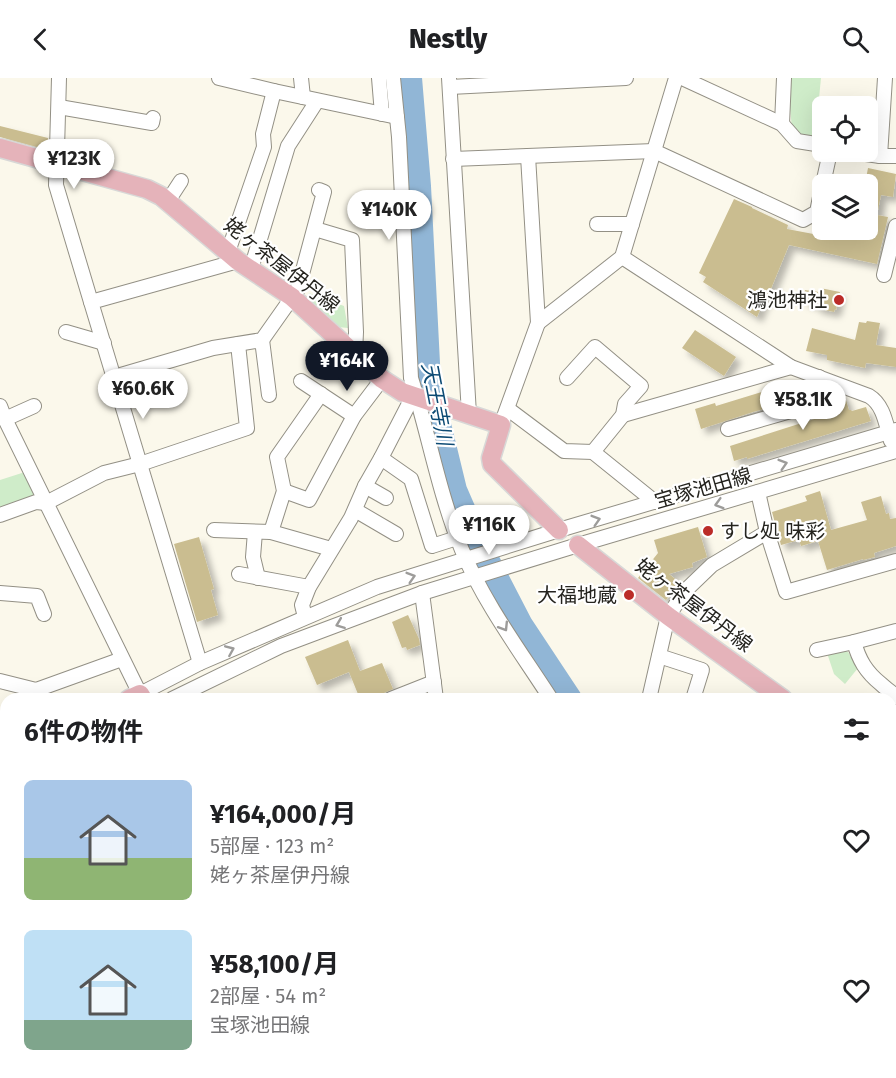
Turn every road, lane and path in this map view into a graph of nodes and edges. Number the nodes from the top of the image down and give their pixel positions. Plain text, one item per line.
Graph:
1 (59, 78) edge
2 (219, 78) edge
3 (301, 78) edge
4 (379, 78) edge
5 (393, 78) edge
6 (626, 78) edge
7 (676, 78) edge
8 (682, 78) edge
9 (784, 78) edge
10 (885, 78) edge
11 (450, 82) edge
12 (274, 91) junction
13 (303, 98) junction
14 (317, 101) junction
15 (58, 107) junction
16 (382, 114) junction
17 (397, 117) junction
18 (152, 123) dead end
19 (782, 124) junction
20 (812, 143) edge
21 (0, 148) edge
22 (654, 151) junction
23 (528, 156) junction
24 (880, 156) joint
25 (896, 156) edge
26 (453, 159) junction
27 (57, 162) junction
28 (181, 182) dead end
29 (324, 192) dead end
30 (168, 201) junction
31 (812, 215) edge
32 (597, 224) dead end
33 (632, 224) junction
34 (896, 226) edge
35 (315, 229) junction
36 (622, 257) junction
37 (239, 261) junction
38 (884, 275) dead end
39 (292, 297) junction
40 (91, 302) junction
41 (538, 323) junction
42 (66, 332) dead end
43 (262, 340) junction
44 (104, 344) junction
45 (238, 344) junction
46 (355, 354) junction
47 (791, 367) junction
48 (114, 377) junction
49 (819, 377) junction
50 (567, 378) dead end
51 (382, 379) junction
52 (301, 381) dead end
53 (321, 394) junction
54 (269, 396) dead end
55 (418, 398) junction
56 (34, 406) dead end
57 (2, 413) edge
58 (469, 414) junction
59 (623, 415) junction
60 (354, 416) junction
61 (505, 417) junction
62 (728, 429) dead end
63 (892, 431) edge
64 (593, 452) junction
65 (896, 452) edge
66 (381, 458) junction
67 (140, 464) junction
68 (438, 478) junction
69 (411, 479) junction
70 (365, 486) junction
71 (284, 491) junction
72 (758, 492) junction
73 (386, 498) dead end
74 (46, 502) junction
75 (655, 502) junction
76 (355, 510) junction
77 (0, 515) edge
78 (214, 530) dead end
79 (560, 531) junction
80 (255, 532) junction
81 (271, 532) junction
82 (767, 532) junction
83 (396, 534) dead end
84 (458, 538) junction
85 (578, 545) junction
86 (331, 549) junction
87 (468, 559) junction
88 (896, 561) edge
89 (239, 574) dead end
90 (477, 576) junction
91 (258, 578) junction
92 (309, 586) junction
93 (0, 593) edge
94 (422, 593) junction
95 (44, 614) dead end
96 (668, 616) junction
97 (305, 617) junction
98 (896, 631) edge
99 (854, 642) junction
100 (714, 649) junction
101 (817, 650) dead end
102 (659, 656) junction
103 (122, 659) junction
104 (200, 663) junction
105 (702, 670) junction
106 (0, 681) edge
107 (434, 682) junction
108 (135, 693) edge
109 (144, 693) edge
110 (184, 693) edge
111 (406, 693) edge
112 (435, 693) edge
113 (547, 693) edge
114 (653, 693) edge
115 (695, 693) edge
116 (775, 693) edge
117 (894, 693) edge

1 - 15 street
2 - 12 street
3 - 13 street
4 - 16 street
5 - 17 street
6 - 11 street
7 - 22 street
8 - 19 street
9 - 19 street
10 - 24 street
11 - 26 street
12 - 13 street
12 - 37 street
13 - 14 street
14 - 16 street
14 - 37 street
15 - 18 street
15 - 27 street
16 - 17 street
17 - 55 street
19 - 20 street
21 - 27 main road, 姥ヶ茶屋伊丹線
22 - 23 street
22 - 31 street
22 - 33 street
23 - 26 street
23 - 41 street
24 - 25 street
26 - 58 street
27 - 30 main road, 姥ヶ茶屋伊丹線
27 - 40 street
28 - 30 street
29 - 35 street
30 - 37 main road, 姥ヶ茶屋伊丹線
32 - 33 street
33 - 36 street
34 - 38 street
35 - 39 street
35 - 46 street
36 - 41 street
36 - 47 street
37 - 39 main road, 姥ヶ茶屋伊丹線
37 - 40 street
39 - 43 street
39 - 46 main road, 姥ヶ茶屋伊丹線
40 - 44 street
41 - 61 street
42 - 44 street
43 - 45 street
43 - 54 street
44 - 48 street
45 - 48 street
45 - 67 street
46 - 51 main road, 姥ヶ茶屋伊丹線
47 - 49 street
47 - 59 street
48 - 67 street
49 - 62 street
49 - 63 street
50 - 59 street
51 - 55 main road, 姥ヶ茶屋伊丹線
51 - 60 street
52 - 53 street
53 - 60 street
53 - 71 street
55 - 58 main road, 姥ヶ茶屋伊丹線
55 - 66 street
55 - 68 street
56 - 57 street
57 - 74 street
58 - 61 main road, 姥ヶ茶屋伊丹線
59 - 64 street
60 - 71 street
61 - 64 street
61 - 79 main road
63 - 65 street
75 -> 63 street
64 - 75 street
65 - 72 street, 宝塚池田線
66 - 69 street
66 - 70 street
67 - 74 street
67 - 104 street
68 - 69 street
68 - 84 street
69 - 84 street
70 - 73 street
70 - 76 street
71 - 81 street
72 - 82 street
72 -> 85 street, 宝塚池田線
74 - 77 street
74 - 103 street
79 -> 75 street
76 - 83 street
76 - 86 street
78 - 80 street
79 - 87 street
80 - 81 street
80 - 91 street
81 - 86 street
82 - 88 street
82 - 96 street
84 - 87 street
85 - 90 street, 宝塚池田線
85 - 96 main road, 姥ヶ茶屋伊丹線
86 - 92 street
87 - 90 street
97 -> 87 street
89 - 91 street
90 - 94 street, 宝塚池田線
90 -> 113 street
91 - 92 street
92 - 97 street
93 - 95 street
94 - 107 street
94 -> 110 street, 宝塚池田線
96 - 100 main road, 姥ヶ茶屋伊丹線
96 - 102 street
104 -> 97 street
98 - 99 street
99 - 101 street
99 - 117 street
100 - 105 street
100 - 116 main road, 姥ヶ茶屋伊丹線
102 - 105 street
102 - 114 street
103 - 106 street
103 - 108 street
104 - 109 street
105 - 115 street
107 - 111 street
107 - 112 street

